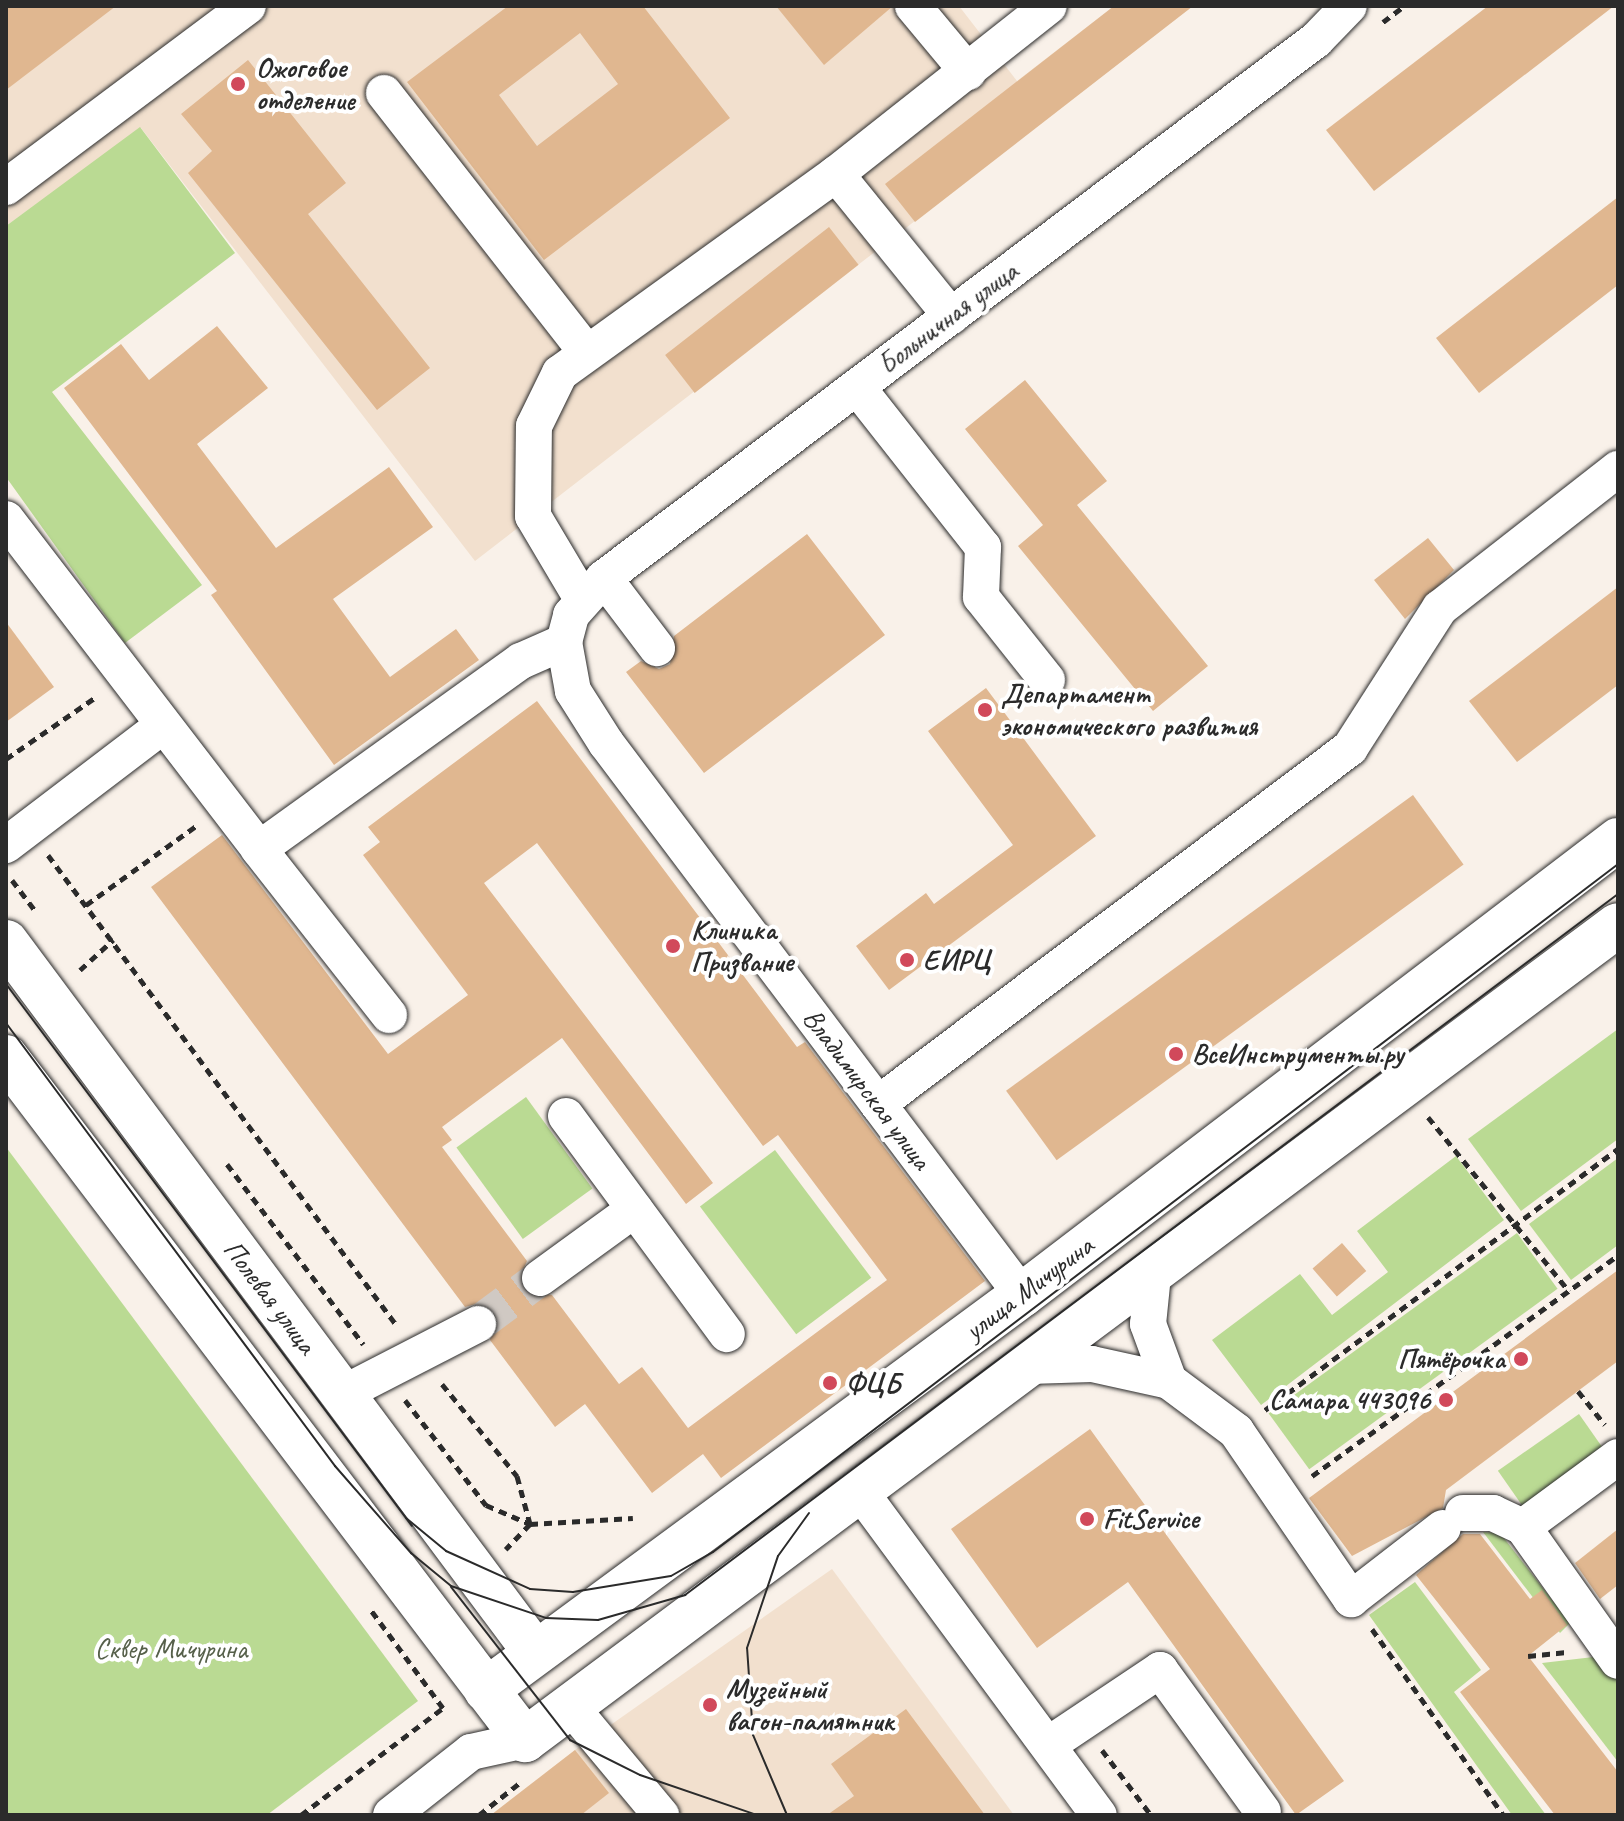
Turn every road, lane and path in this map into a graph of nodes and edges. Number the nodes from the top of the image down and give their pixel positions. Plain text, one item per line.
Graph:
1 (248, 6) edge
2 (913, 6) edge
3 (1049, 6) edge
4 (1349, 6) edge
5 (968, 72) junction
6 (384, 93) dead end
7 (836, 174) junction
8 (6, 187) edge
9 (951, 316) junction
10 (586, 352) junction
11 (857, 387) junction
12 (1618, 469) edge
13 (6, 519) edge
14 (593, 587) junction
15 (564, 642) junction
16 (657, 648) dead end
17 (124, 679) junction
18 (1047, 680) dead end
19 (161, 727) junction
20 (6, 759) edge
21 (224, 806) junction
22 (16, 836) edge
23 (1618, 840) edge
24 (259, 849) junction
25 (6, 872) edge
26 (86, 905) junction
27 (43, 921) dead end
28 (1618, 925) edge
29 (113, 940) junction
30 (6, 942) edge
31 (71, 958) dead end
32 (80, 970) junction
33 (89, 982) dead end
34 (389, 1015) dead end
35 (6, 1057) edge
36 (878, 1104) junction
37 (566, 1116) dead end
38 (1427, 1116) dead end
39 (1618, 1149) edge
40 (222, 1158) dead end
41 (635, 1209) junction
42 (1519, 1222) junction
43 (1618, 1255) edge
44 (1153, 1275) junction
45 (540, 1278) tunnel mouth
46 (1569, 1291) junction
47 (1022, 1295) junction
48 (478, 1324) tunnel mouth
49 (727, 1334) dead end
50 (416, 1352) junction
51 (1029, 1366) junction
52 (383, 1371) junction
53 (1169, 1381) junction
54 (1578, 1391) dead end
55 (342, 1394) junction
56 (1236, 1431) junction
57 (1614, 1445) edge
58 (862, 1494) junction
59 (1282, 1498) junction
60 (633, 1518) dead end
61 (530, 1524) junction
62 (1523, 1527) junction
63 (1351, 1599) junction
64 (367, 1605) dead end
65 (534, 1651) junction
66 (1618, 1661) edge
67 (486, 1690) junction
68 (571, 1707) junction
69 (1048, 1745) junction
70 (471, 1752) junction
71 (531, 1754) junction
72 (1263, 1812) dead end
73 (301, 1815) edge
74 (391, 1815) edge
75 (479, 1815) edge
76 (661, 1815) edge
77 (1099, 1815) edge
78 (1503, 1815) edge

1 - 8 street
2 - 5 street
3 - 5 street
4 - 9 street, Больничная улица
5 - 7 street
6 - 10 street
7 - 9 street
7 - 10 street
9 - 11 street, Больничная улица
10 - 14 street
11 - 14 street, Больничная улица
11 - 18 street
12 - 36 street
13 - 17 street
14 - 15 street
14 - 16 street
15 - 24 street
15 - 36 street, Владимирская улица
17 - 19 street
17 - 20 path
19 - 21 street
19 - 22 street
21 - 24 street
21 - 26 path
22 - 26 path
23 - 47 main road, улица Мичурина
24 - 34 street
25 - 27 path
26 - 29 path
28 - 44 main road
29 - 32 path
29 - 50 path
30 - 55 main road, Полевая улица
31 - 32 path
32 - 33 path
35 - 67 main road
36 - 47 street, Владимирская улица
37 - 41 street
38 - 42 path
39 - 42 path
40 - 52 path
41 - 45 street
41 - 49 street
42 - 46 path
42 - 56 path
43 - 46 path
44 - 51 main road
44 - 53 street
46 - 59 path
47 - 65 main road, улица Мичурина
48 - 50 street
50 - 52 street
50 - 61 path
51 - 53 street
51 - 58 main road
52 - 55 street
52 - 61 path
53 - 56 street
54 - 57 path
55 - 65 main road, Полевая улица
56 - 59 street
57 - 62 street
58 - 68 main road
58 - 69 street
59 - 63 street
60 - 61 path
62 - 63 street
62 - 66 street
63 - 78 path
64 - 73 path
65 - 67 main road, улица Мичурина
67 - 70 street
67 - 71 main road
68 - 71 main road
68 - 76 street
69 - 72 street
69 - 77 street
70 - 71 street
70 - 74 street
71 - 75 path

